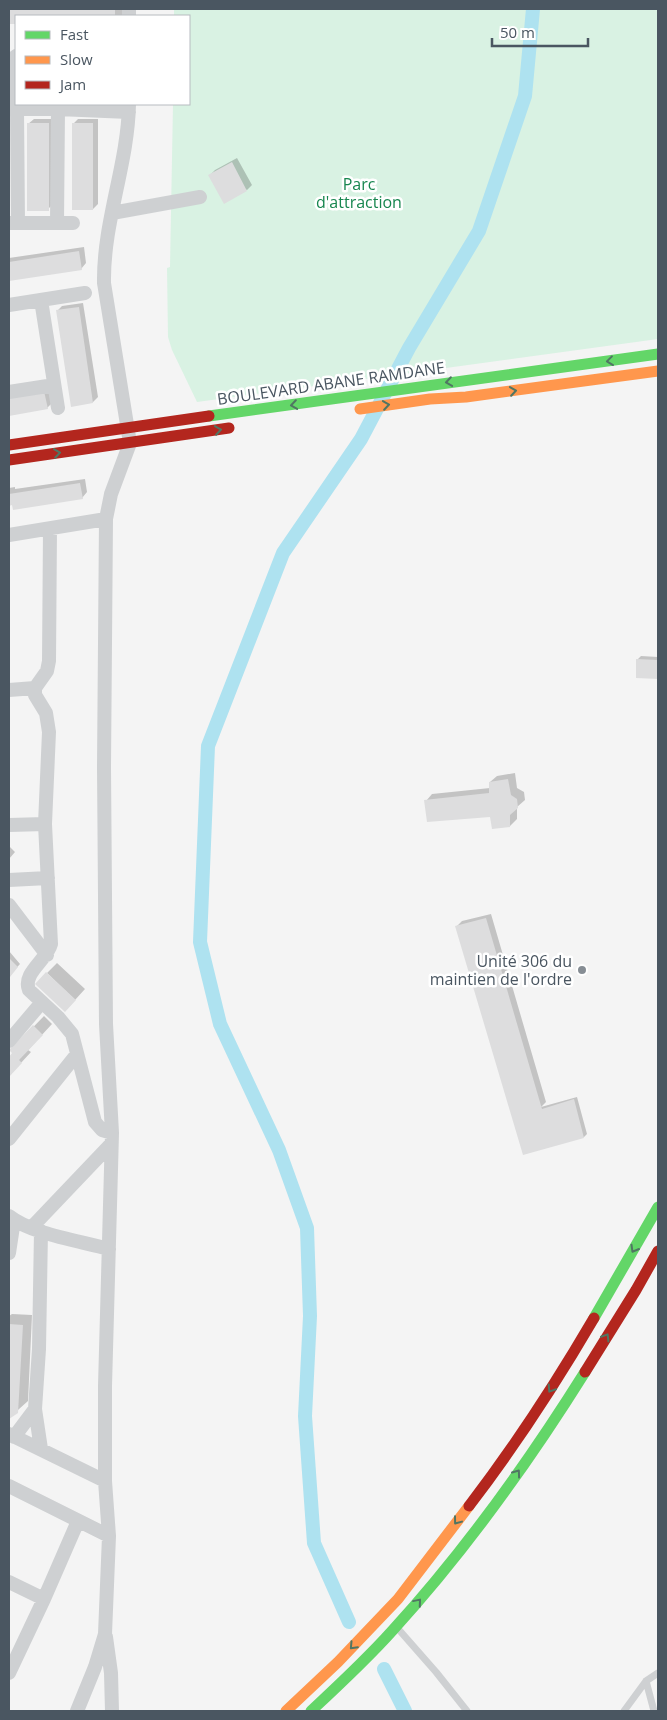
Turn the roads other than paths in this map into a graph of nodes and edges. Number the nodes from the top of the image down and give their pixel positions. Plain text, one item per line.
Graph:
1 (15, 57) edge
2 (129, 108) edge
3 (58, 109) junction
4 (13, 110) edge
5 (200, 197) dead end
6 (112, 212) junction
7 (14, 223) edge
8 (57, 223) junction
9 (73, 223) dead end
10 (85, 293) dead end
11 (41, 300) junction
12 (9, 305) edge
13 (658, 354) edge
14 (658, 371) edge
15 (54, 385) junction
16 (9, 392) edge
17 (58, 408) dead end
18 (352, 410) dead end
19 (237, 427) dead end
20 (128, 428) junction
21 (130, 443) junction
22 (9, 445) edge
23 (9, 460) edge
24 (106, 519) junction
25 (50, 529) junction
26 (9, 535) edge
27 (35, 688) junction
28 (9, 690) edge
29 (45, 824) junction
30 (9, 825) edge
31 (48, 878) junction
32 (9, 880) edge
33 (9, 905) edge
34 (47, 955) junction
35 (42, 1002) junction
36 (9, 1042) edge
37 (77, 1054) junction
38 (9, 1139) edge
39 (111, 1139) junction
40 (658, 1207) edge
41 (11, 1218) edge
42 (36, 1229) junction
43 (109, 1249) junction
44 (658, 1251) edge
45 (9, 1253) edge
46 (36, 1409) junction
47 (12, 1435) edge
48 (41, 1449) junction
49 (105, 1480) junction
50 (9, 1486) edge
51 (78, 1521) junction
52 (109, 1536) junction
53 (9, 1582) edge
54 (44, 1599) junction
55 (397, 1627) junction
56 (105, 1634) junction
57 (9, 1673) edge
58 (658, 1673) edge
59 (646, 1681) junction
60 (77, 1711) edge
61 (112, 1711) edge
62 (286, 1711) edge
63 (311, 1711) edge
64 (467, 1711) edge
65 (624, 1711) edge
66 (654, 1711) edge

1 - 4 street
2 - 3 street
2 - 6 street
3 - 4 street
3 - 8 street
4 - 7 street
5 - 6 street
6 - 20 street
7 - 8 street
8 - 9 street
10 - 11 street
11 - 12 street
11 - 15 street
13 -> 20 main road, BOULEVARD ABANE RAMDANE
18 -> 14 main road, BOULEVARD ABANE RAMDANE
15 - 16 street
15 - 17 street
21 -> 19 main road, BOULEVARD ABANE RAMDANE
20 - 21 street
20 - 22 main road, BOULEVARD ABANE RAMDANE
23 -> 21 main road, BOULEVARD ABANE RAMDANE
21 - 24 street
24 - 25 street
24 - 39 street
25 - 26 street
25 - 27 street
27 - 28 street
27 - 29 street
29 - 30 street
29 - 31 street
31 - 32 street
31 - 34 street
33 - 34 street
34 - 35 street
35 - 36 street
35 - 37 street
37 - 38 street
37 - 39 street
39 - 42 street
39 - 43 street
40 -> 62 main road
41 - 42 street
41 - 45 street
42 - 43 street
42 - 46 street
43 - 49 street
55 -> 44 main road
46 - 47 street
46 - 48 street
47 - 48 street
48 - 49 street
49 - 52 street
50 - 51 street
51 - 52 street
51 - 54 street
52 - 56 street
53 - 54 street
54 - 57 street
55 - 63 main road
55 - 64 lane
56 - 60 street
56 - 61 street
58 - 59 lane
59 - 65 lane
59 - 66 lane

